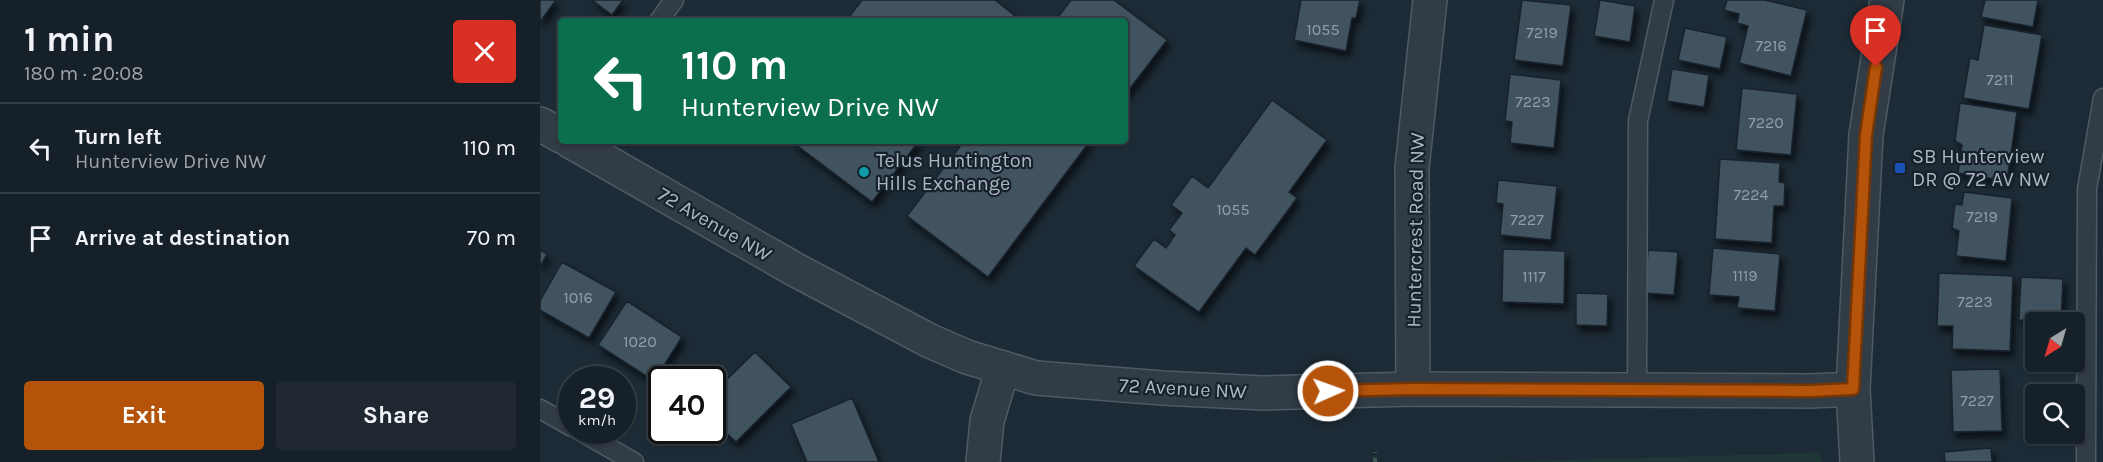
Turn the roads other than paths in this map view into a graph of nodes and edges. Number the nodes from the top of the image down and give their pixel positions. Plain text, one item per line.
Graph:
1 (674, 0) edge
2 (1430, 0) edge
3 (1664, 0) edge
4 (1887, 0) edge
5 (661, 18) edge
6 (2103, 98) edge
7 (540, 124) edge
8 (558, 134) edge
9 (575, 144) edge
10 (1003, 368) junction
11 (1413, 389) junction
12 (1853, 389) junction
13 (1637, 390) junction
14 (540, 409) edge
15 (558, 419) edge
16 (602, 444) edge
17 (634, 462) edge
18 (983, 462) edge
19 (1857, 462) edge
20 (2086, 462) edge

1 - 5 lane
2 - 11 street, Huntercrest Road NW
3 - 13 lane
4 - 12 street
6 - 20 lane
7 - 8 street
9 - 10 street, 72 Avenue NW
10 - 11 street, 72 Avenue NW
10 - 18 street
11 - 13 street, 72 Avenue NW
12 - 13 street, 72 Avenue NW
12 - 19 street
14 - 15 lane
16 - 17 lane

